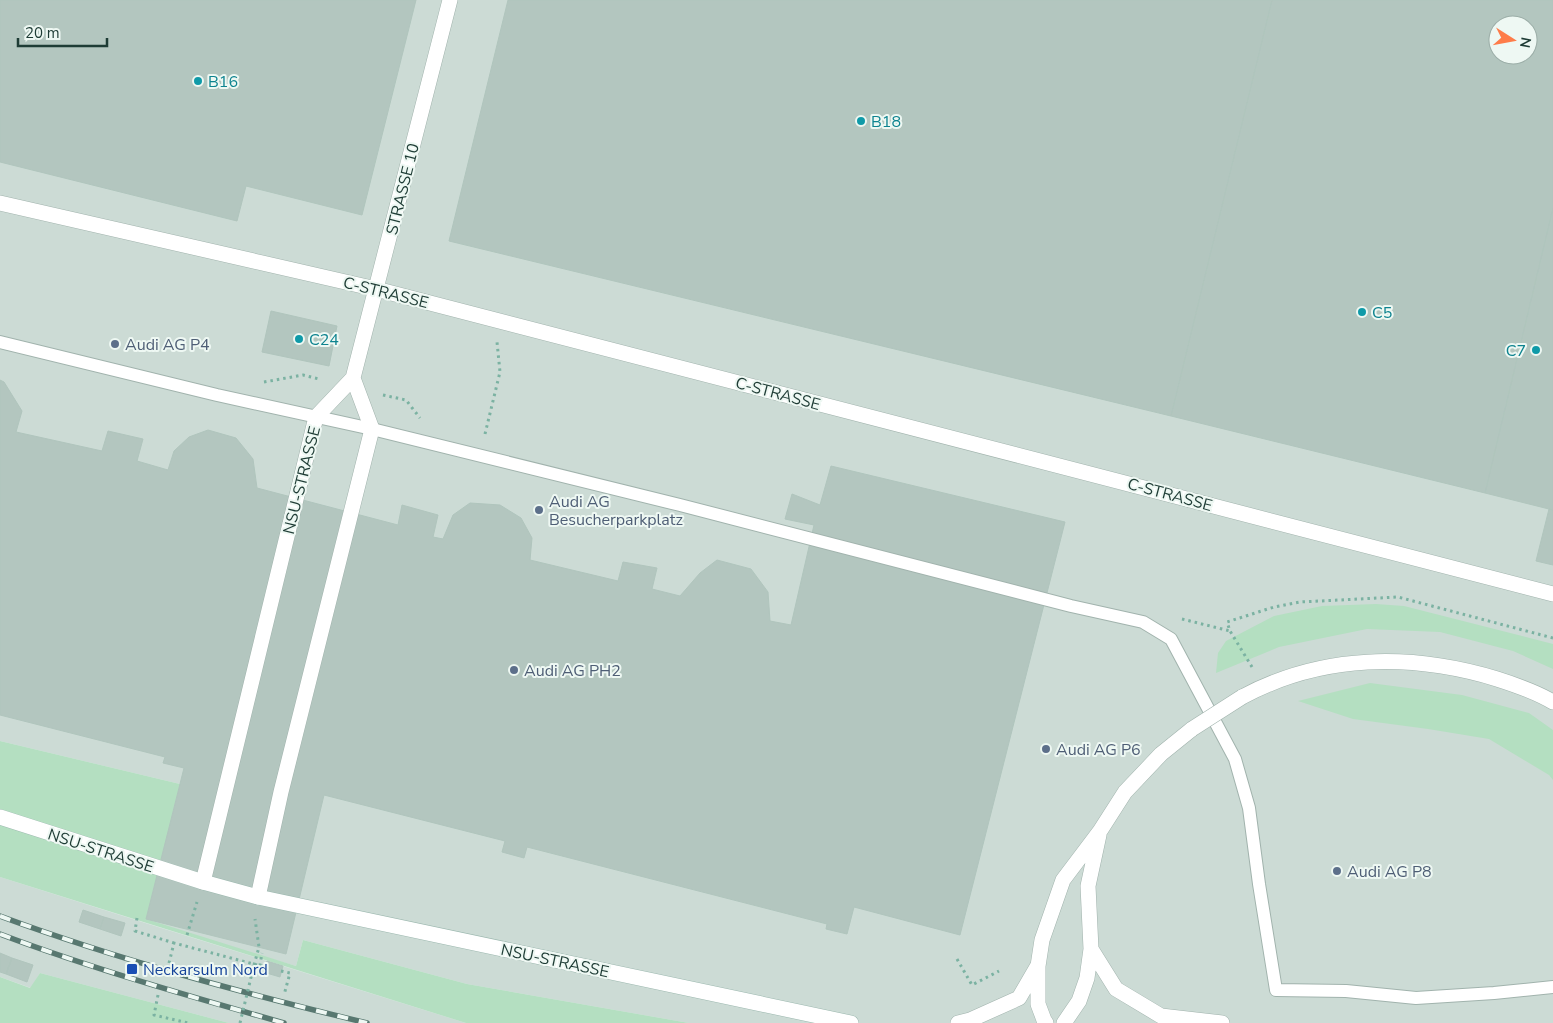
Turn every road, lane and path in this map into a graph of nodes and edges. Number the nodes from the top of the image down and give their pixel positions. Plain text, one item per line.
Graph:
1 (450, 0) edge
2 (0, 203) edge
3 (376, 289) junction
4 (494, 320) junction
5 (0, 342) edge
6 (353, 378) junction
7 (316, 417) junction
8 (372, 429) junction
9 (484, 436) dead end
10 (1553, 594) edge
11 (1553, 638) edge
12 (1252, 667) dead end
13 (1553, 702) edge
14 (0, 817) edge
15 (1100, 831) junction
16 (203, 882) junction
17 (258, 897) junction
18 (254, 917) dead end
19 (137, 918) dead end
20 (187, 935) dead end
21 (174, 943) junction
22 (1091, 949) junction
23 (262, 953) dead end
24 (957, 958) dead end
25 (169, 963) dead end
26 (254, 965) junction
27 (1038, 966) junction
28 (281, 971) dead end
29 (999, 971) dead end
30 (1553, 987) edge
31 (158, 995) dead end
32 (284, 995) dead end
33 (188, 1023) edge
34 (240, 1023) edge
35 (851, 1023) edge
36 (958, 1023) edge
37 (1046, 1023) edge
38 (1064, 1023) edge
39 (1222, 1023) edge

1 - 3 street, STRASSE 10
2 - 3 street, C-STRASSE
3 - 4 street, C-STRASSE
3 - 6 street, STRASSE 10
4 - 9 path
4 - 10 street, C-STRASSE
5 - 7 lane
6 - 7 street, NSU-STRASSE
6 - 8 street
7 - 8 lane
7 - 16 street, NSU-STRASSE
8 - 17 street
8 - 30 lane
11 - 12 path
13 - 15 street, bridge
14 - 16 street, NSU-STRASSE
15 - 22 street
15 - 27 street
16 - 17 street, NSU-STRASSE
16 - 20 path
17 - 35 street, NSU-STRASSE
18 - 26 path
19 - 21 path
21 - 25 path
21 - 26 path
22 - 38 street
22 - 39 street
23 - 26 path
24 - 29 path
26 - 34 path, bridge
27 - 36 street
27 - 37 street
28 - 32 path
31 - 33 path

